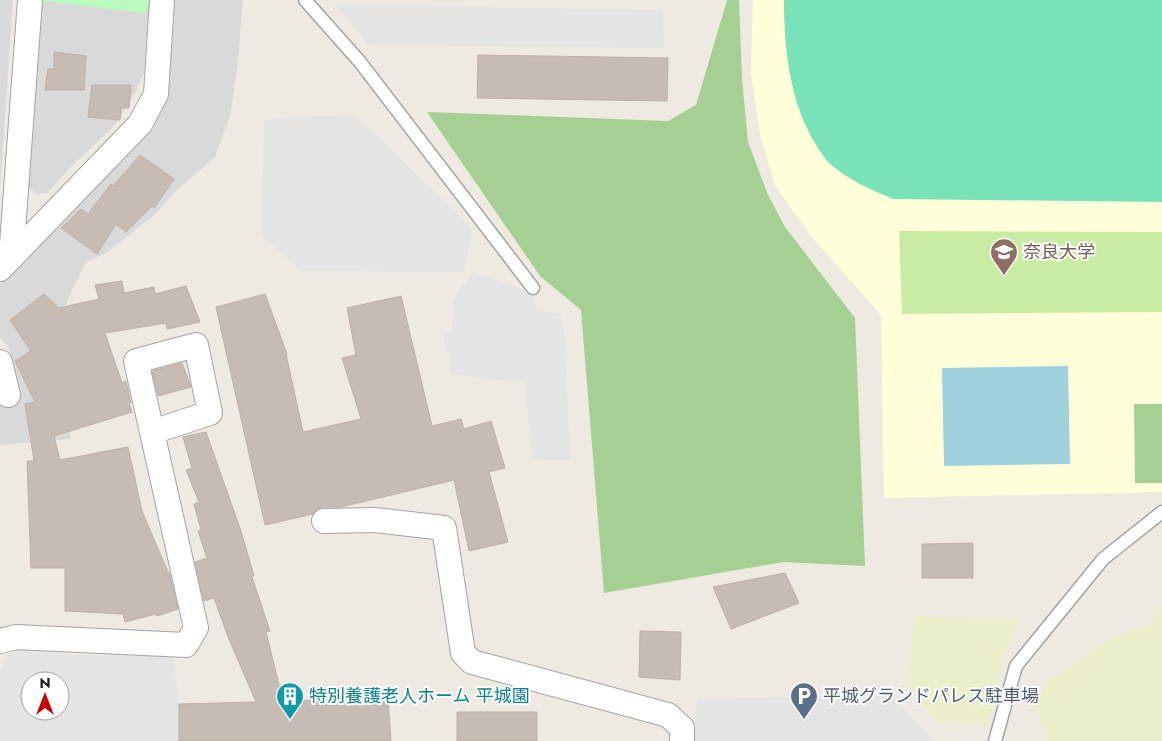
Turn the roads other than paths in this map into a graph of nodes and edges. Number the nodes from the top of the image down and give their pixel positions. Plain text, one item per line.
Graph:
1 (30, 0) edge
2 (162, 0) edge
3 (304, 0) edge
4 (5, 263) edge
5 (533, 288) dead end
6 (0, 362) edge
7 (8, 395) dead end
8 (152, 432) dead end
9 (1162, 512) edge
10 (324, 521) dead end
11 (0, 642) edge
12 (682, 741) edge
13 (995, 741) edge

1 - 4 street
2 - 4 street
3 - 5 lane
6 - 7 street
8 - 11 street
9 - 13 lane
10 - 12 street

